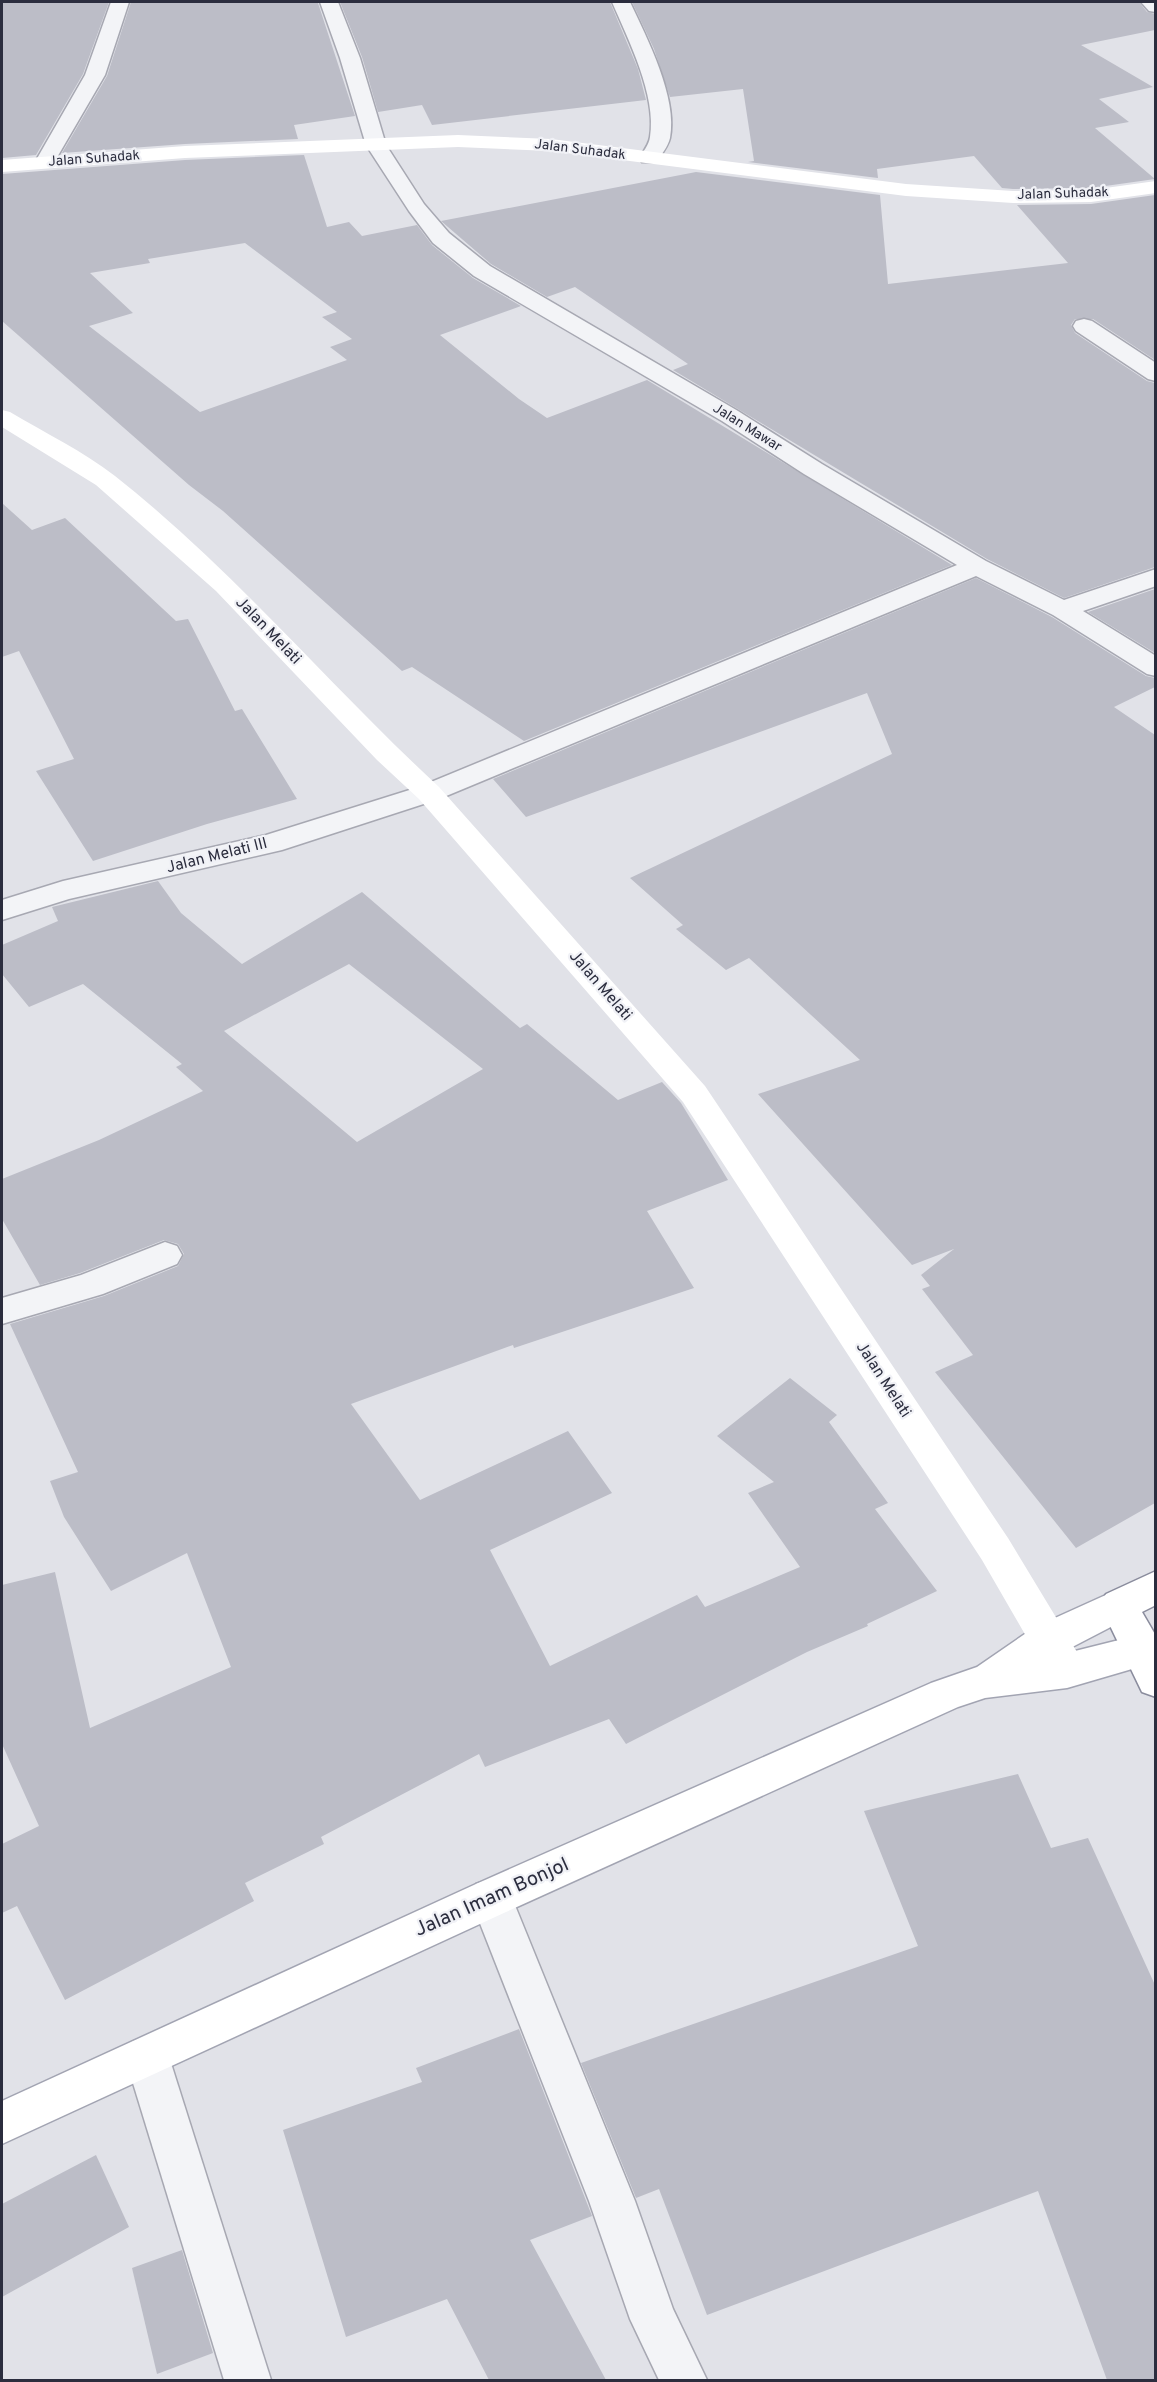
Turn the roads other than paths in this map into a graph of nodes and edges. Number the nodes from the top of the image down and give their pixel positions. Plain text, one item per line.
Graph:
1 (120, 2) edge
2 (329, 2) edge
3 (621, 2) edge
4 (1150, 2) edge
5 (1155, 7) edge
6 (376, 146) junction
7 (649, 159) junction
8 (45, 162) junction
9 (2, 166) edge
10 (1155, 187) edge
11 (1084, 326) dead end
12 (1155, 374) edge
13 (2, 417) edge
14 (977, 566) junction
15 (1155, 577) edge
16 (1062, 609) junction
17 (1155, 668) edge
18 (429, 793) junction
19 (2, 910) edge
20 (165, 1255) dead end
21 (2, 1311) edge
22 (1155, 1587) edge
23 (1119, 1605) junction
24 (1058, 1655) junction
25 (1151, 1658) edge
26 (491, 1898) junction
27 (147, 2057) junction
28 (2, 2123) edge
29 (248, 2380) edge
30 (684, 2380) edge

1 - 8 street
2 - 6 street, Jalan Mawar
3 - 7 street
4 - 5 street
6 - 7 main road, Jalan Suhadak
6 - 8 main road, Jalan Suhadak
6 - 14 street, Jalan Mawar
7 - 10 main road, Jalan Suhadak
8 - 9 main road, Jalan Suhadak
11 - 12 street
13 - 18 main road, Jalan Melati
14 - 16 street, Jalan Mawar
14 - 18 street, Jalan Melati III
15 - 16 street
16 - 17 street, Jalan Mawar
18 - 19 street, Jalan Melati III
18 - 24 main road, Jalan Melati
20 - 21 street
22 - 23 main road, Jalan Imam Bonjol
23 - 24 main road, Jalan Imam Bonjol
23 - 25 main road
24 - 25 main road, Jalan Imam Bonjol
24 - 26 main road, Jalan Imam Bonjol
26 - 27 main road, Jalan Imam Bonjol
26 - 30 street
27 - 28 main road, Jalan Imam Bonjol
27 - 29 street

